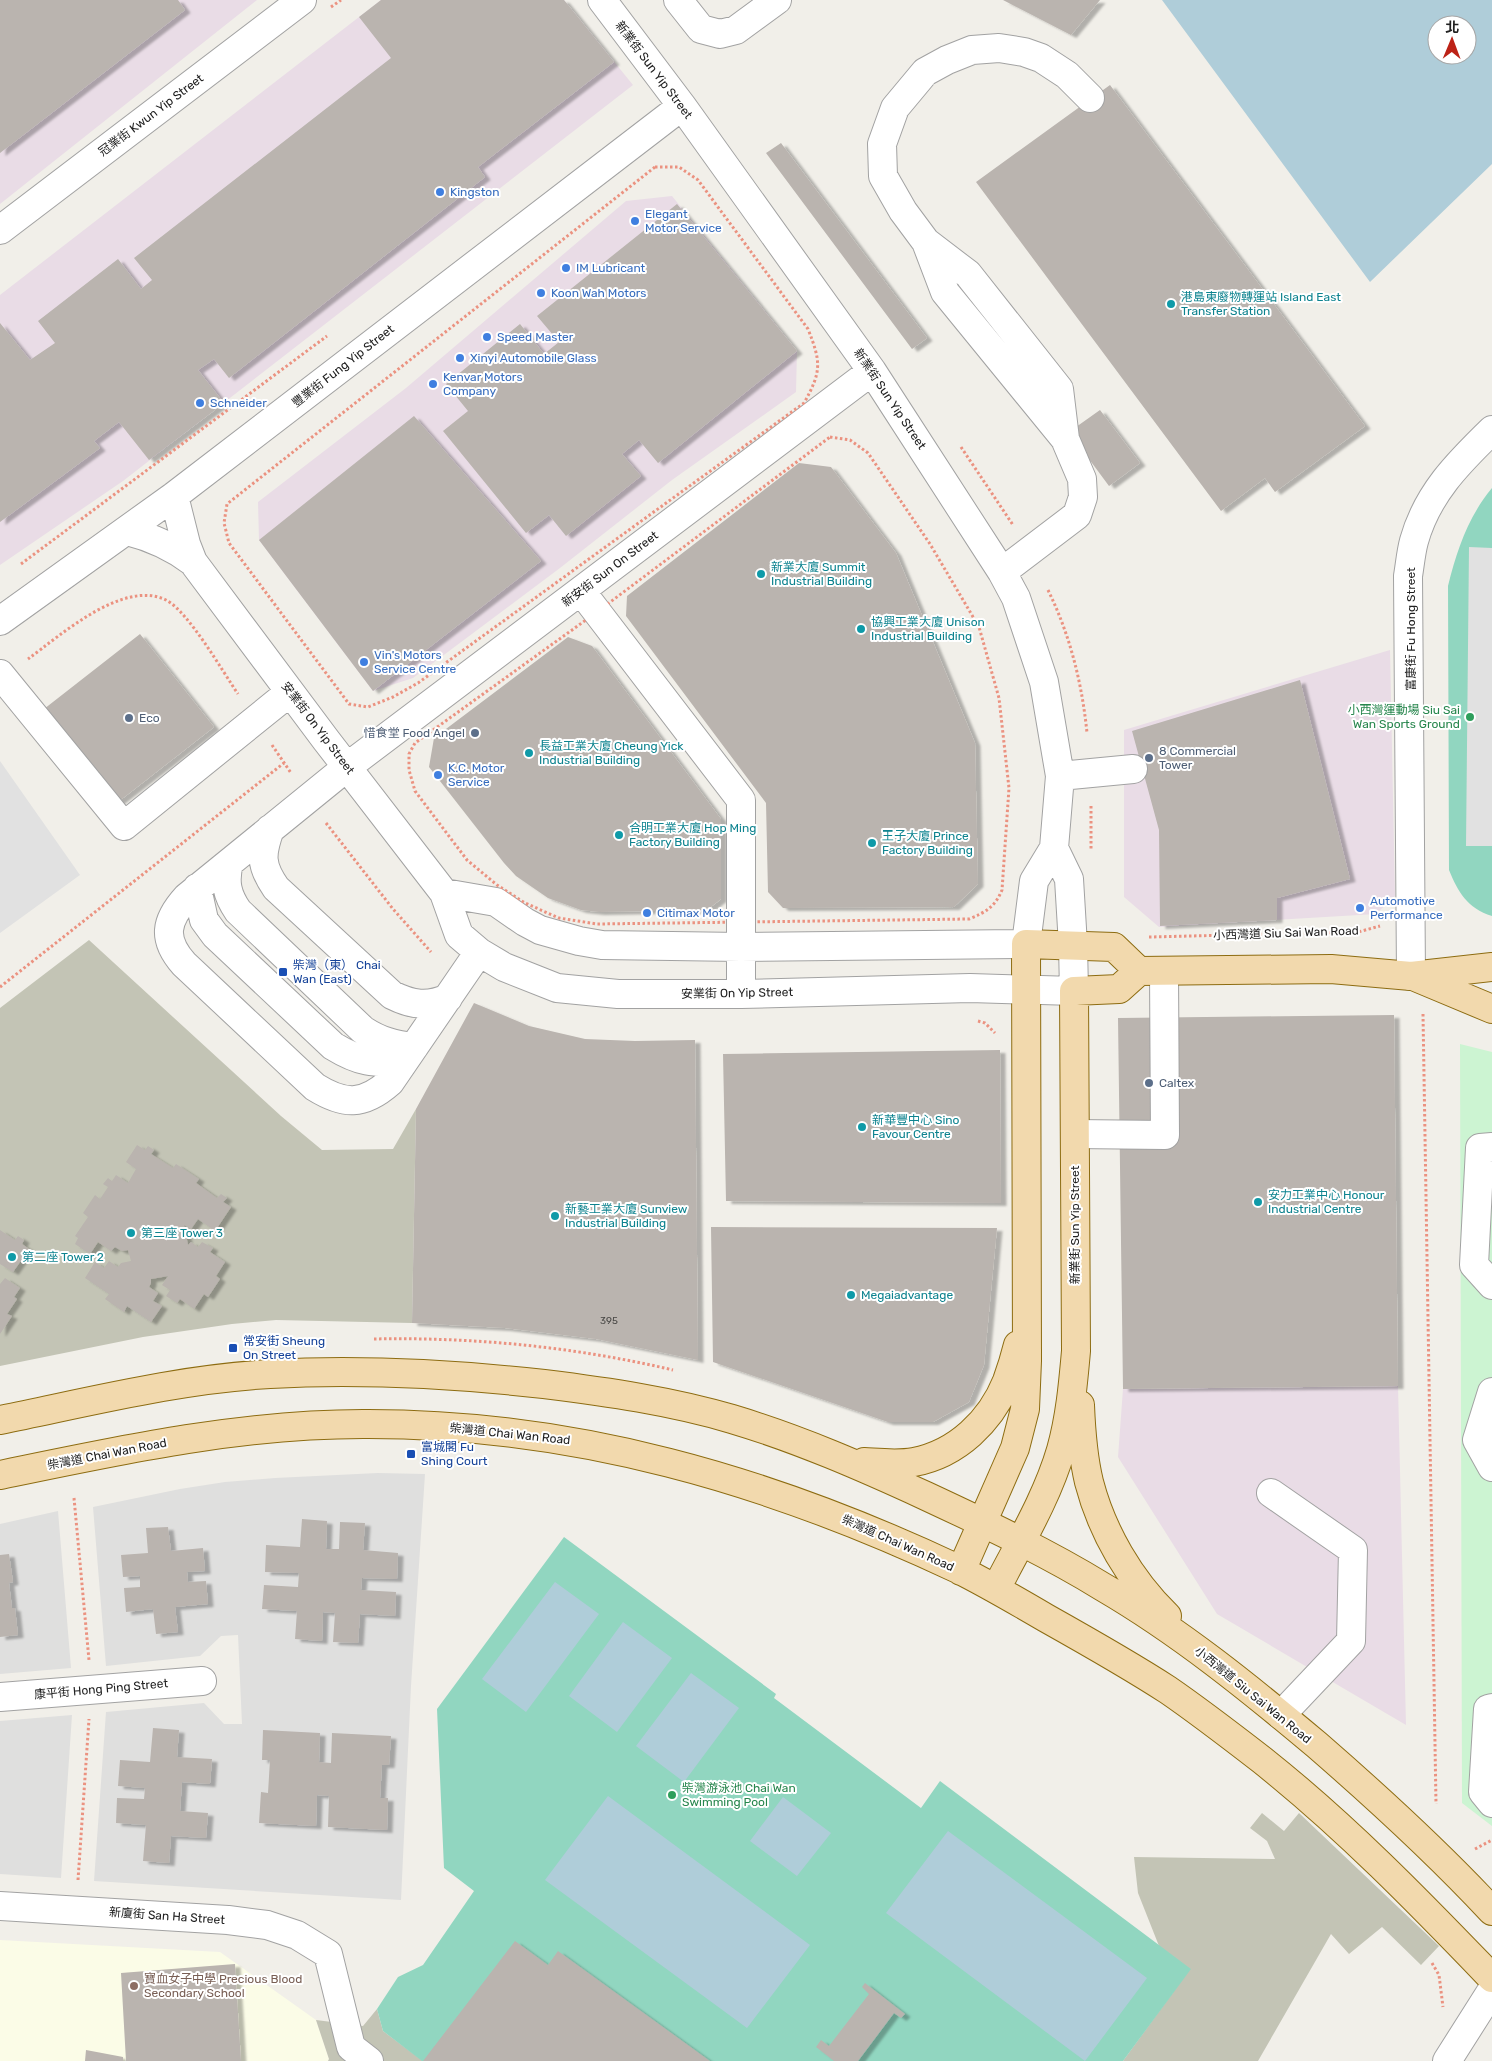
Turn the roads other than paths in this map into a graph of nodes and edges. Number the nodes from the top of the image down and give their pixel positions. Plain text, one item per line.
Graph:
1 (302, 0) edge
2 (602, 0) edge
3 (678, 0) edge
4 (777, 0) edge
5 (1090, 98) dead end
6 (682, 106) junction
7 (0, 230) edge
8 (872, 371) junction
9 (1492, 430) edge
10 (174, 496) junction
11 (127, 531) junction
12 (193, 562) junction
13 (1002, 572) junction
14 (589, 602) junction
15 (0, 621) edge
16 (2, 676) edge
17 (290, 692) junction
18 (347, 767) junction
19 (1133, 769) dead end
20 (1060, 776) junction
21 (270, 829) junction
22 (1054, 848) junction
23 (229, 862) junction
24 (197, 888) junction
25 (444, 893) junction
26 (741, 934) junction
27 (1026, 944) junction
28 (1073, 946) junction
29 (479, 952) junction
30 (1492, 967) edge
31 (1152, 971) junction
32 (1411, 976) junction
33 (1025, 990) junction
34 (1074, 991) junction
35 (741, 994) junction
36 (448, 998) junction
37 (1492, 1009) edge
38 (409, 1054) junction
39 (1075, 1134) junction
40 (1492, 1147) edge
41 (1492, 1285) edge
42 (1027, 1318) junction
43 (1076, 1352) junction
44 (1492, 1392) edge
45 (0, 1420) edge
46 (850, 1461) junction
47 (1492, 1467) edge
48 (0, 1475) edge
49 (1270, 1494) dead end
50 (982, 1522) junction
51 (1020, 1541) junction
52 (961, 1571) junction
53 (996, 1589) junction
54 (1223, 1668) junction
55 (202, 1681) dead end
56 (0, 1697) edge
57 (1492, 1708) edge
58 (1281, 1715) junction
59 (1492, 1802) edge
60 (0, 1906) edge
61 (1492, 1911) edge
62 (1492, 1978) edge
63 (1492, 1990) edge
64 (368, 2061) edge
65 (1447, 2061) edge

1 - 7 street, 冠業街 Kwun Yip Street
2 - 6 street, 新業街 Sun Yip Street
3 - 4 street
5 - 13 street
6 - 8 street, 新業街 Sun Yip Street
6 - 10 street, 豐業街 Fung Yip Street
8 - 13 street, 新業街 Sun Yip Street
8 - 14 street, 新安街 Sun On Street
9 - 32 street, 富康街 Fu Hong Street
10 - 11 street, 豐業街 Fung Yip Street
10 - 12 street, 安業街 On Yip Street
11 - 12 street, 安業街 On Yip Street
11 - 15 street, 豐業街 Fung Yip Street
12 - 17 street, 安業街 On Yip Street
13 - 20 street, 新業街 Sun Yip Street
14 - 18 street, 新安街 Sun On Street
14 - 26 street
16 - 17 street
17 - 18 street, 安業街 On Yip Street
18 - 21 street, 新安街 Sun On Street
18 - 25 street, 安業街 On Yip Street
19 - 20 street
20 - 22 street, 新業街 Sun Yip Street
21 - 23 street, 新安街 Sun On Street
21 - 36 street
22 - 27 street, 新業街 Sun Yip Street
22 - 28 street, 新業街 Sun Yip Street
23 - 24 street, 新安街 Sun On Street
23 - 38 street
24 - 38 street
24 - 38 street, 新安街 Sun On Street
25 - 26 street
25 - 29 street, 安業街 On Yip Street
26 - 27 street
26 - 35 street
27 - 28 main road
27 - 33 main road, 新業街 Sun Yip Street
28 - 31 main road
28 - 34 street, 新業街 Sun Yip Street
29 - 35 street, 安業街 On Yip Street
29 - 36 street, 新安街 Sun On Street
30 - 32 main road
31 - 32 main road
31 - 34 main road
31 - 39 street
32 - 37 main road
33 - 34 street, 安業街 On Yip Street
33 - 35 street, 安業街 On Yip Street
33 - 42 main road, 新業街 Sun Yip Street
34 - 39 main road, 新業街 Sun Yip Street
36 - 38 street, 新安街 Sun On Street
39 - 43 main road, 新業街 Sun Yip Street
40 - 41 street
42 - 46 main road
42 - 50 main road, 新業街 Sun Yip Street
43 - 51 main road, 新業街 Sun Yip Street
43 - 54 main road
44 - 47 street
45 - 46 main road
46 - 50 main road
48 - 52 main road, 柴灣道 Chai Wan Road
49 - 58 street
50 - 51 main road, 小西灣道 Siu Sai Wan Road
50 - 52 main road, 新業街 Sun Yip Street
51 - 53 main road, 新業街 Sun Yip Street
51 - 54 main road, 小西灣道 Siu Sai Wan Road
52 - 53 main road, 柴灣道 Chai Wan Road
53 - 62 main road
54 - 58 main road, 小西灣道 Siu Sai Wan Road
55 - 56 street, 康平街 Hong Ping Street
57 - 59 street
58 - 61 main road, 小西灣道 Siu Sai Wan Road
60 - 64 street, 新廈街 San Ha Street
63 - 65 street

